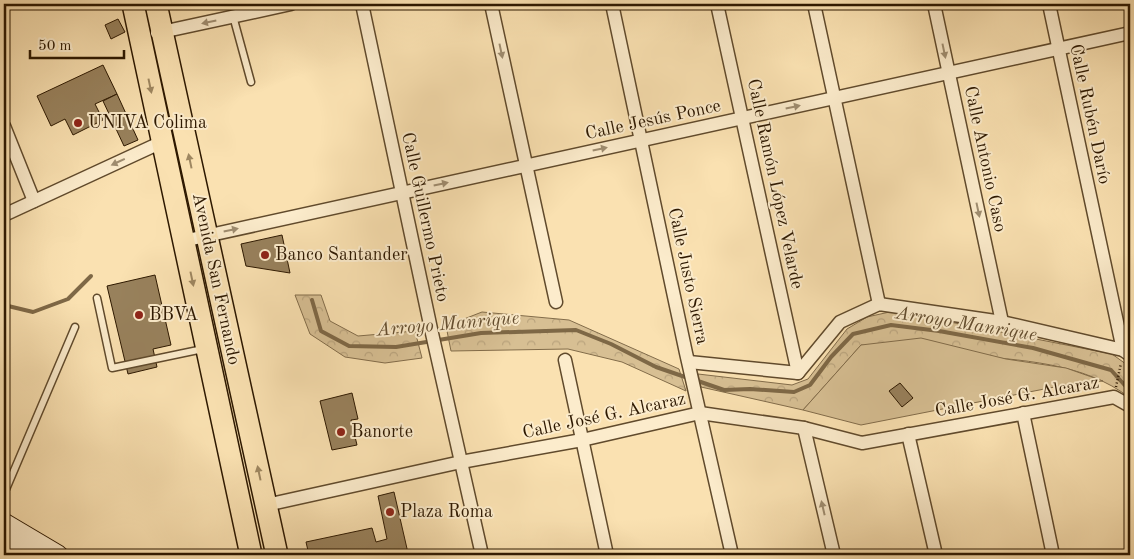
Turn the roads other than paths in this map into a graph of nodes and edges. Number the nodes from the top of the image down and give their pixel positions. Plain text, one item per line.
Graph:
1 (156, 4) edge
2 (291, 4) edge
3 (362, 4) edge
4 (491, 4) edge
5 (612, 4) edge
6 (717, 4) edge
7 (814, 4) edge
8 (934, 4) edge
9 (1048, 4) edge
10 (137, 5) edge
11 (233, 16) junction
12 (162, 32) junction
13 (1130, 33) edge
14 (140, 37) junction
15 (1058, 49) junction
16 (948, 73) junction
17 (251, 82) dead end
18 (834, 98) junction
19 (742, 118) junction
20 (4, 126) edge
21 (641, 140) junction
22 (162, 142) junction
23 (526, 166) junction
24 (402, 192) junction
25 (34, 202) junction
26 (4, 215) edge
27 (206, 235) junction
28 (183, 241) junction
29 (97, 298) dead end
30 (556, 302) dead end
31 (878, 304) junction
32 (1002, 322) junction
33 (75, 327) dead end
34 (206, 348) junction
35 (1127, 352) edge
36 (565, 360) dead end
37 (689, 365) junction
38 (798, 372) junction
39 (1128, 405) edge
40 (698, 407) junction
41 (1023, 413) junction
42 (247, 420) junction
43 (224, 427) junction
44 (804, 428) junction
45 (908, 434) junction
46 (582, 440) junction
47 (461, 462) junction
48 (4, 494) edge
49 (266, 505) junction
50 (4, 523) edge
51 (4, 542) edge
52 (27, 555) edge
53 (58, 555) edge
54 (251, 555) edge
55 (277, 555) edge
56 (482, 555) edge
57 (607, 555) edge
58 (732, 555) edge
59 (834, 555) edge
60 (936, 555) edge
61 (1053, 555) edge

1 - 12 main road, Avenida San Fernando
2 - 11 street
3 - 24 street, Calle Guillermo Prieto
4 -> 23 street
5 - 21 street, Calle Justo Sierra
6 - 19 street, Calle Ramón López Velarde
7 - 18 street
8 -> 16 street, Calle Antonio Caso
9 - 15 street, Calle Rubén Darío
10 - 14 main road, Avenida San Fernando
11 -> 12 street
11 - 17 lane
12 - 14 street
27 -> 12 main road, Avenida San Fernando
13 - 15 street, Calle Jesús Ponce
14 -> 22 main road, Avenida San Fernando
15 - 16 street, Calle Jesús Ponce
15 - 35 street, Calle Rubén Darío
16 - 18 street, Calle Jesús Ponce
16 -> 32 street, Calle Antonio Caso
19 -> 18 street, Calle Jesús Ponce
18 - 31 street
19 - 21 street, Calle Jesús Ponce
19 - 38 street, Calle Ramón López Velarde
20 - 25 street
23 -> 21 street, Calle Jesús Ponce
21 - 37 street, Calle Justo Sierra
22 -> 25 street
22 - 28 main road, Avenida San Fernando
24 -> 23 street, Calle Jesús Ponce
23 - 30 street
27 -> 24 street, Calle Jesús Ponce
24 - 47 street, Calle Guillermo Prieto
25 - 26 street
27 - 28 street, Calle Jesús Ponce
27 - 42 main road, Avenida San Fernando
28 -> 34 main road, Avenida San Fernando
29 - 34 lane
31 - 32 street
31 - 38 street
32 - 35 street
33 - 48 lane
34 - 43 main road, Avenida San Fernando
36 - 46 street
37 - 38 street
37 - 40 street, Calle Justo Sierra
39 - 41 street, Calle José G. Alcaraz
40 - 44 street, Calle José G. Alcaraz
40 - 46 street, Calle José G. Alcaraz
40 - 58 street, Calle Justo Sierra
41 - 45 street, Calle José G. Alcaraz
41 - 61 street
42 - 43 main road
49 -> 42 main road, Avenida San Fernando
43 - 54 main road, Avenida San Fernando
44 - 45 street, Calle José G. Alcaraz
59 -> 44 street
45 - 60 street
46 - 47 street, Calle José G. Alcaraz
46 - 57 street
47 - 49 street, Calle José G. Alcaraz
47 - 56 street, Calle Guillermo Prieto
49 - 55 main road, Avenida San Fernando
50 - 53 main road
51 - 52 main road

